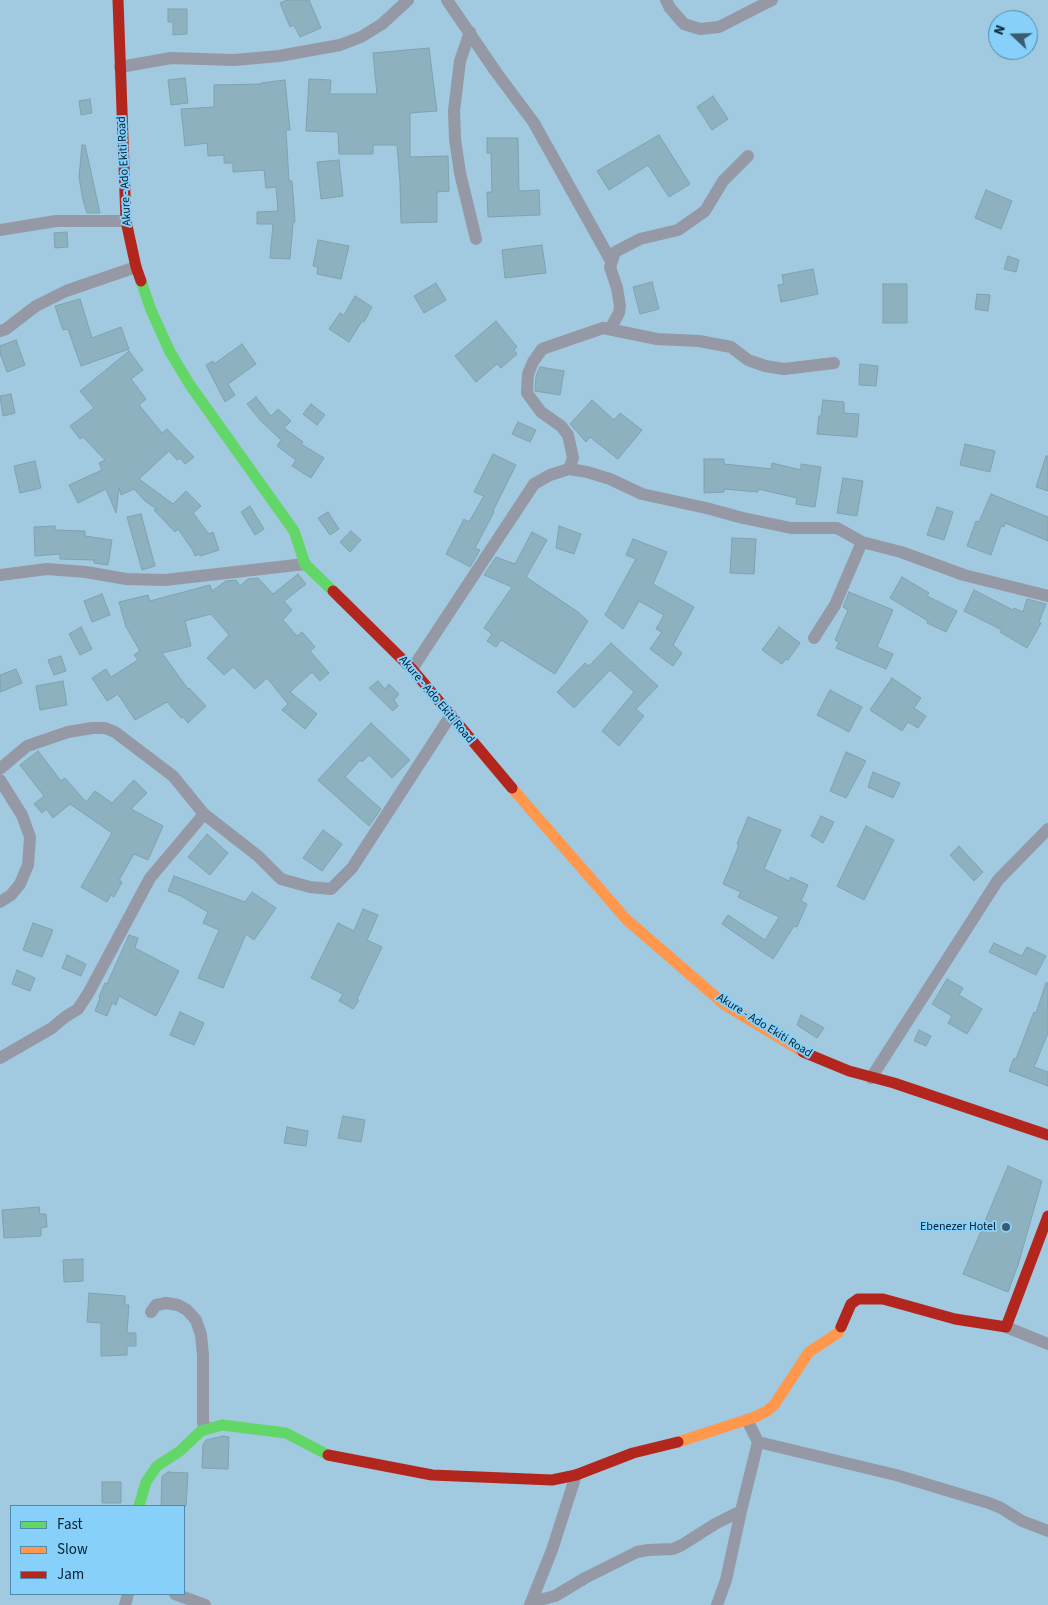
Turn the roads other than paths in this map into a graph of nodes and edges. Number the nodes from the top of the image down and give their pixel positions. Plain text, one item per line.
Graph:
1 (118, 0) edge
2 (408, 0) edge
3 (447, 0) edge
4 (666, 0) edge
5 (772, 0) edge
6 (470, 32) junction
7 (120, 67) junction
8 (748, 156) dead end
9 (126, 221) junction
10 (0, 230) edge
11 (476, 239) dead end
12 (611, 261) junction
13 (136, 268) junction
14 (610, 329) junction
15 (0, 331) edge
16 (834, 363) dead end
17 (569, 469) junction
18 (862, 542) junction
19 (305, 564) junction
20 (0, 576) edge
21 (1048, 596) edge
22 (814, 638) dead end
23 (412, 668) junction
24 (451, 715) junction
25 (0, 769) edge
26 (0, 780) edge
27 (204, 814) junction
28 (1048, 828) edge
29 (0, 902) edge
30 (0, 1058) edge
31 (870, 1078) junction
32 (1048, 1135) edge
33 (1048, 1216) edge
34 (151, 1312) dead end
35 (1006, 1327) junction
36 (1048, 1344) edge
37 (747, 1420) junction
38 (207, 1428) junction
39 (758, 1442) junction
40 (576, 1475) junction
41 (139, 1505) edge
42 (741, 1511) junction
43 (1048, 1531) edge
44 (177, 1595) edge
45 (530, 1604) edge
46 (205, 1605) edge
47 (717, 1605) edge

1 - 7 main road, Akure - Ado Ekiti Road
2 - 7 street
3 - 6 street
4 - 5 street
6 - 11 street
6 - 12 street
7 - 9 main road, Akure - Ado Ekiti Road
8 - 12 street
9 - 10 street
9 - 13 main road, Akure - Ado Ekiti Road
12 - 14 street
13 - 15 street
13 - 19 main road, Akure - Ado Ekiti Road
14 - 16 street
14 - 17 street
17 - 18 street
17 - 23 street
18 - 21 street
18 - 22 street
19 - 20 street
19 - 23 main road, Akure - Ado Ekiti Road
23 - 24 main road, Akure - Ado Ekiti Road
24 - 27 street
24 - 31 main road, Akure - Ado Ekiti Road
25 - 27 street
26 - 29 street
27 - 30 street
28 - 31 street
31 - 32 main road, Akure - Ado Ekiti Road
33 - 35 main road
34 - 38 street
35 - 36 street
35 - 37 main road
37 - 39 street
37 - 40 main road
38 - 40 main road
38 - 41 main road
39 - 42 street
39 - 43 street
40 - 45 street
42 - 45 street
42 - 47 street
44 - 46 street

